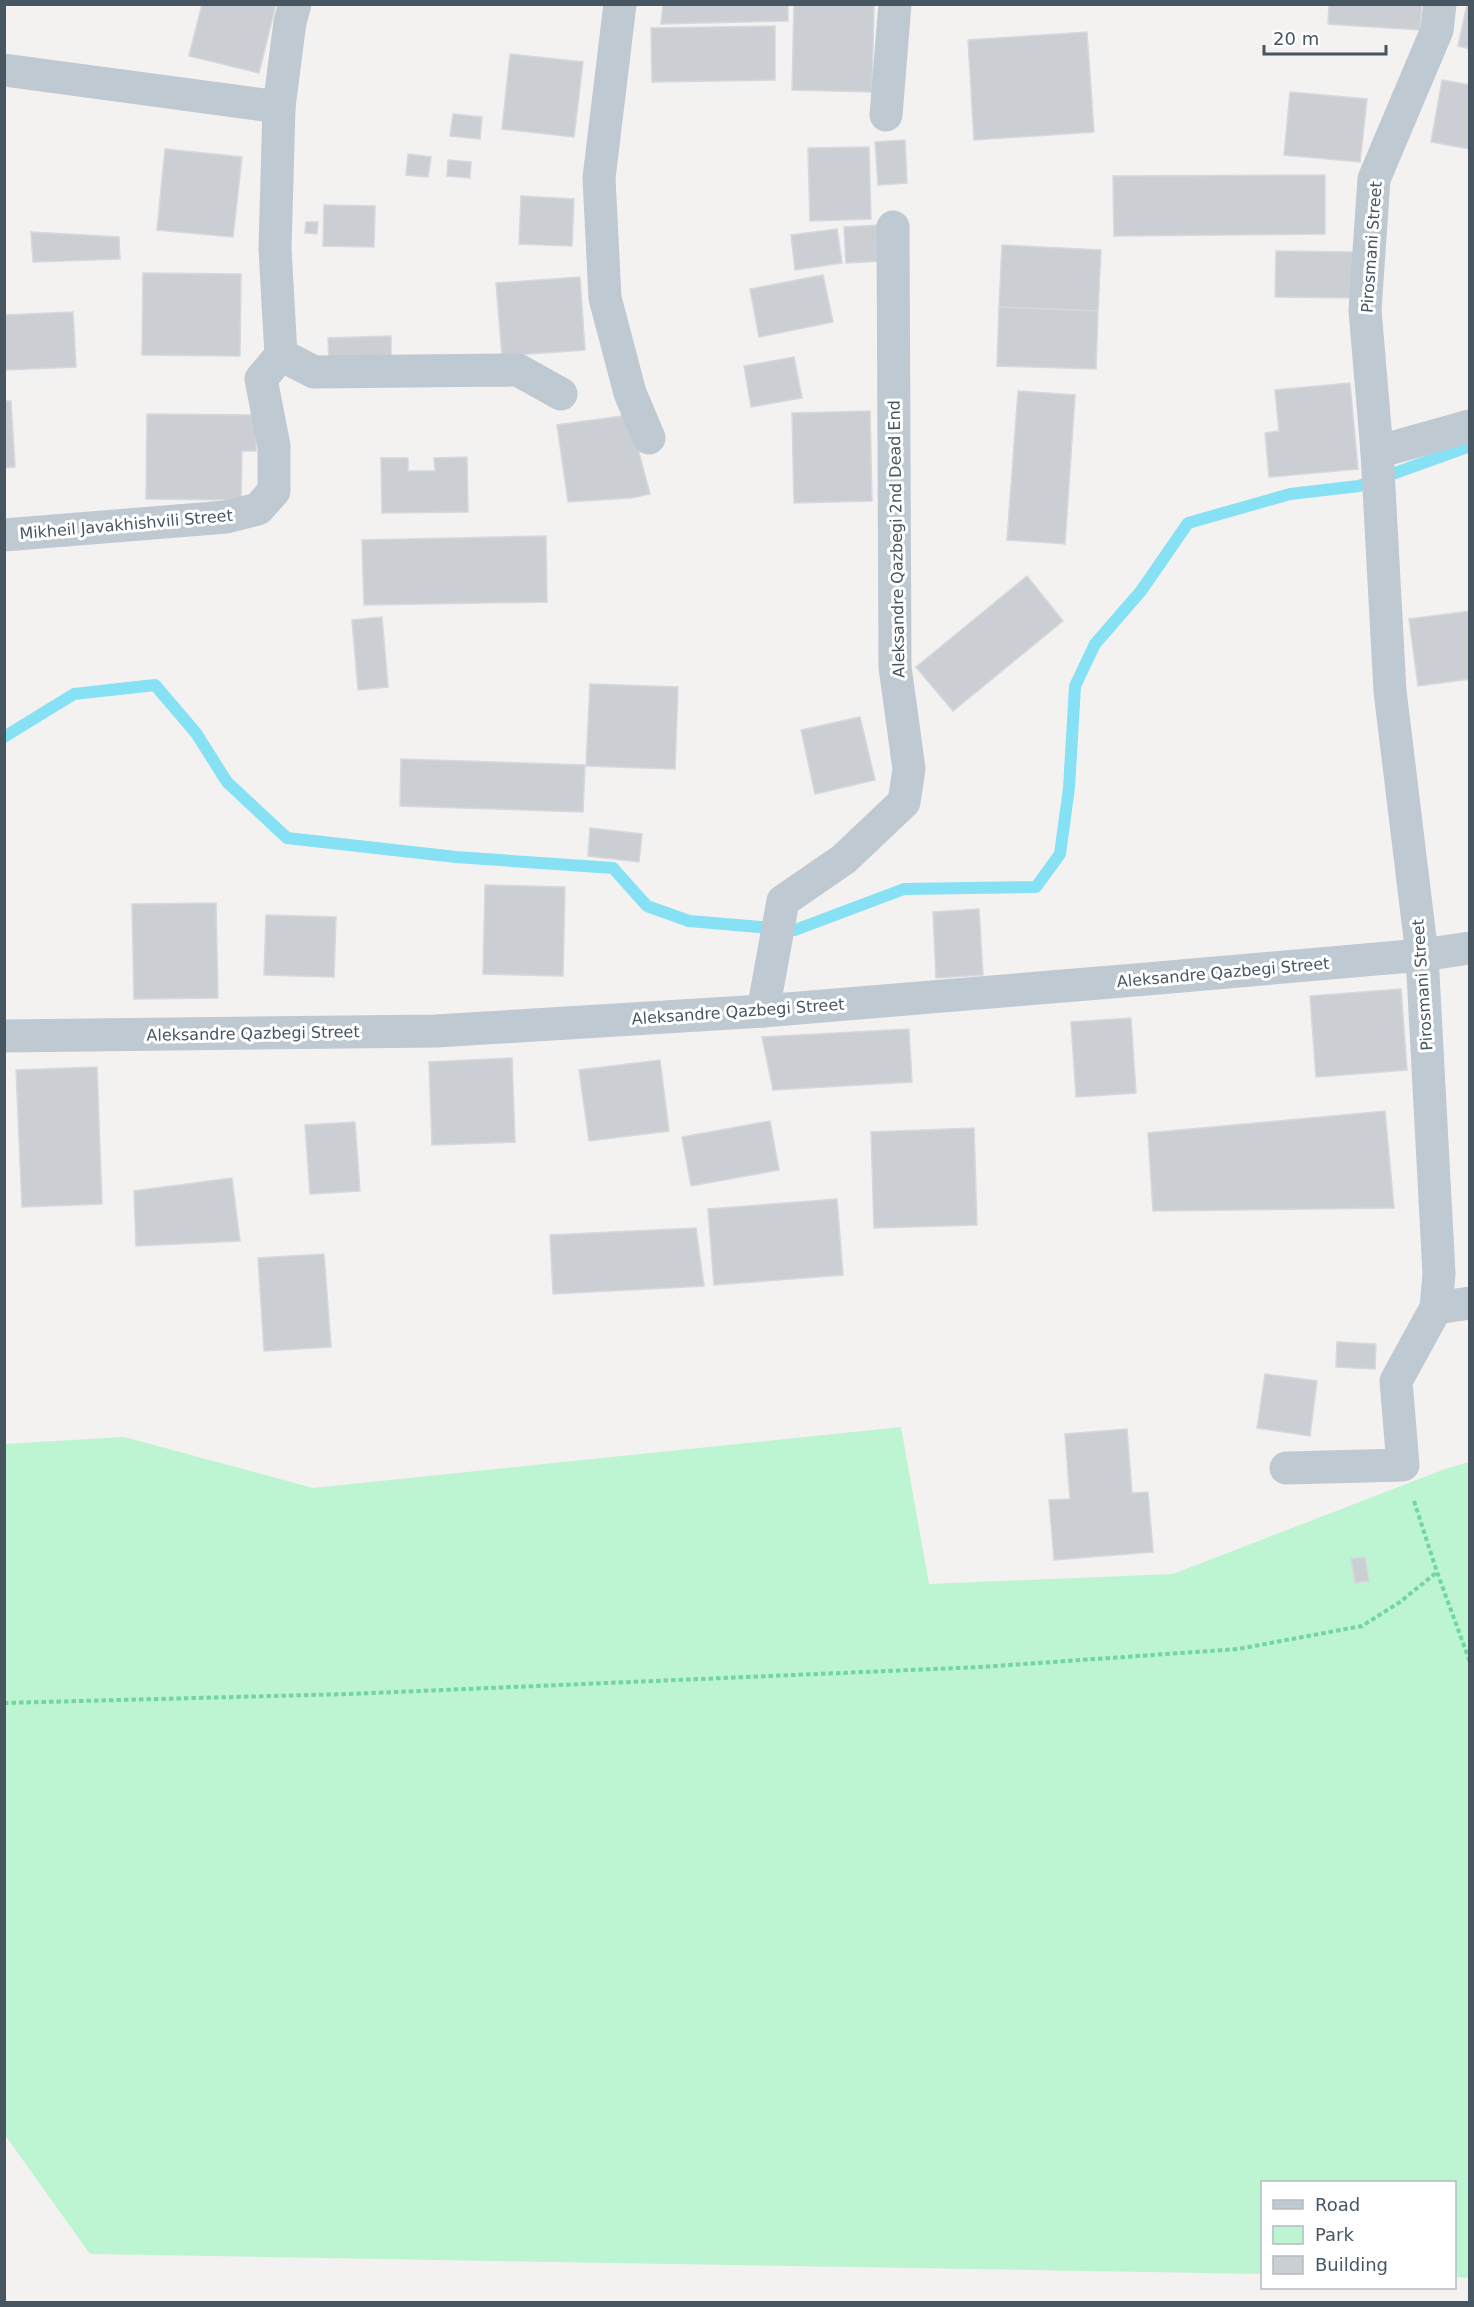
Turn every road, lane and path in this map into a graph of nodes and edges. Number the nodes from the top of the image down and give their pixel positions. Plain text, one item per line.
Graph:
1 (295, 4) edge
2 (620, 4) edge
3 (895, 4) edge
4 (1440, 4) edge
5 (4, 70) edge
6 (279, 107) junction
7 (886, 115) dead end
8 (894, 227) dead end
9 (281, 356) junction
10 (561, 394) dead end
11 (1470, 426) edge
12 (649, 438) dead end
13 (1378, 471) junction
14 (4, 535) edge
15 (1470, 948) edge
16 (1422, 955) junction
17 (765, 996) junction
18 (4, 1036) edge
19 (1470, 1304) edge
20 (1436, 1308) junction
21 (1403, 1465) junction
22 (1286, 1468) dead end
23 (1437, 1572) junction
24 (1470, 1662) edge
25 (4, 1703) edge

1 - 6 street
2 - 12 street
3 - 7 street
4 - 13 street, Pirosmani Street
5 - 6 street
6 - 9 street
8 - 17 street, Aleksandre Qazbegi 2nd Dead End
9 - 10 street
9 - 14 street, Mikheil Javakhishvili Street
11 - 13 street
13 - 16 street, Pirosmani Street
15 - 16 street, Aleksandre Qazbegi Street
16 - 17 street, Aleksandre Qazbegi Street
16 - 20 street, Pirosmani Street
17 - 18 street, Aleksandre Qazbegi Street
19 - 20 street
20 - 21 street, Pirosmani Street
21 - 22 street
21 - 23 path
23 - 24 path
23 - 25 path

